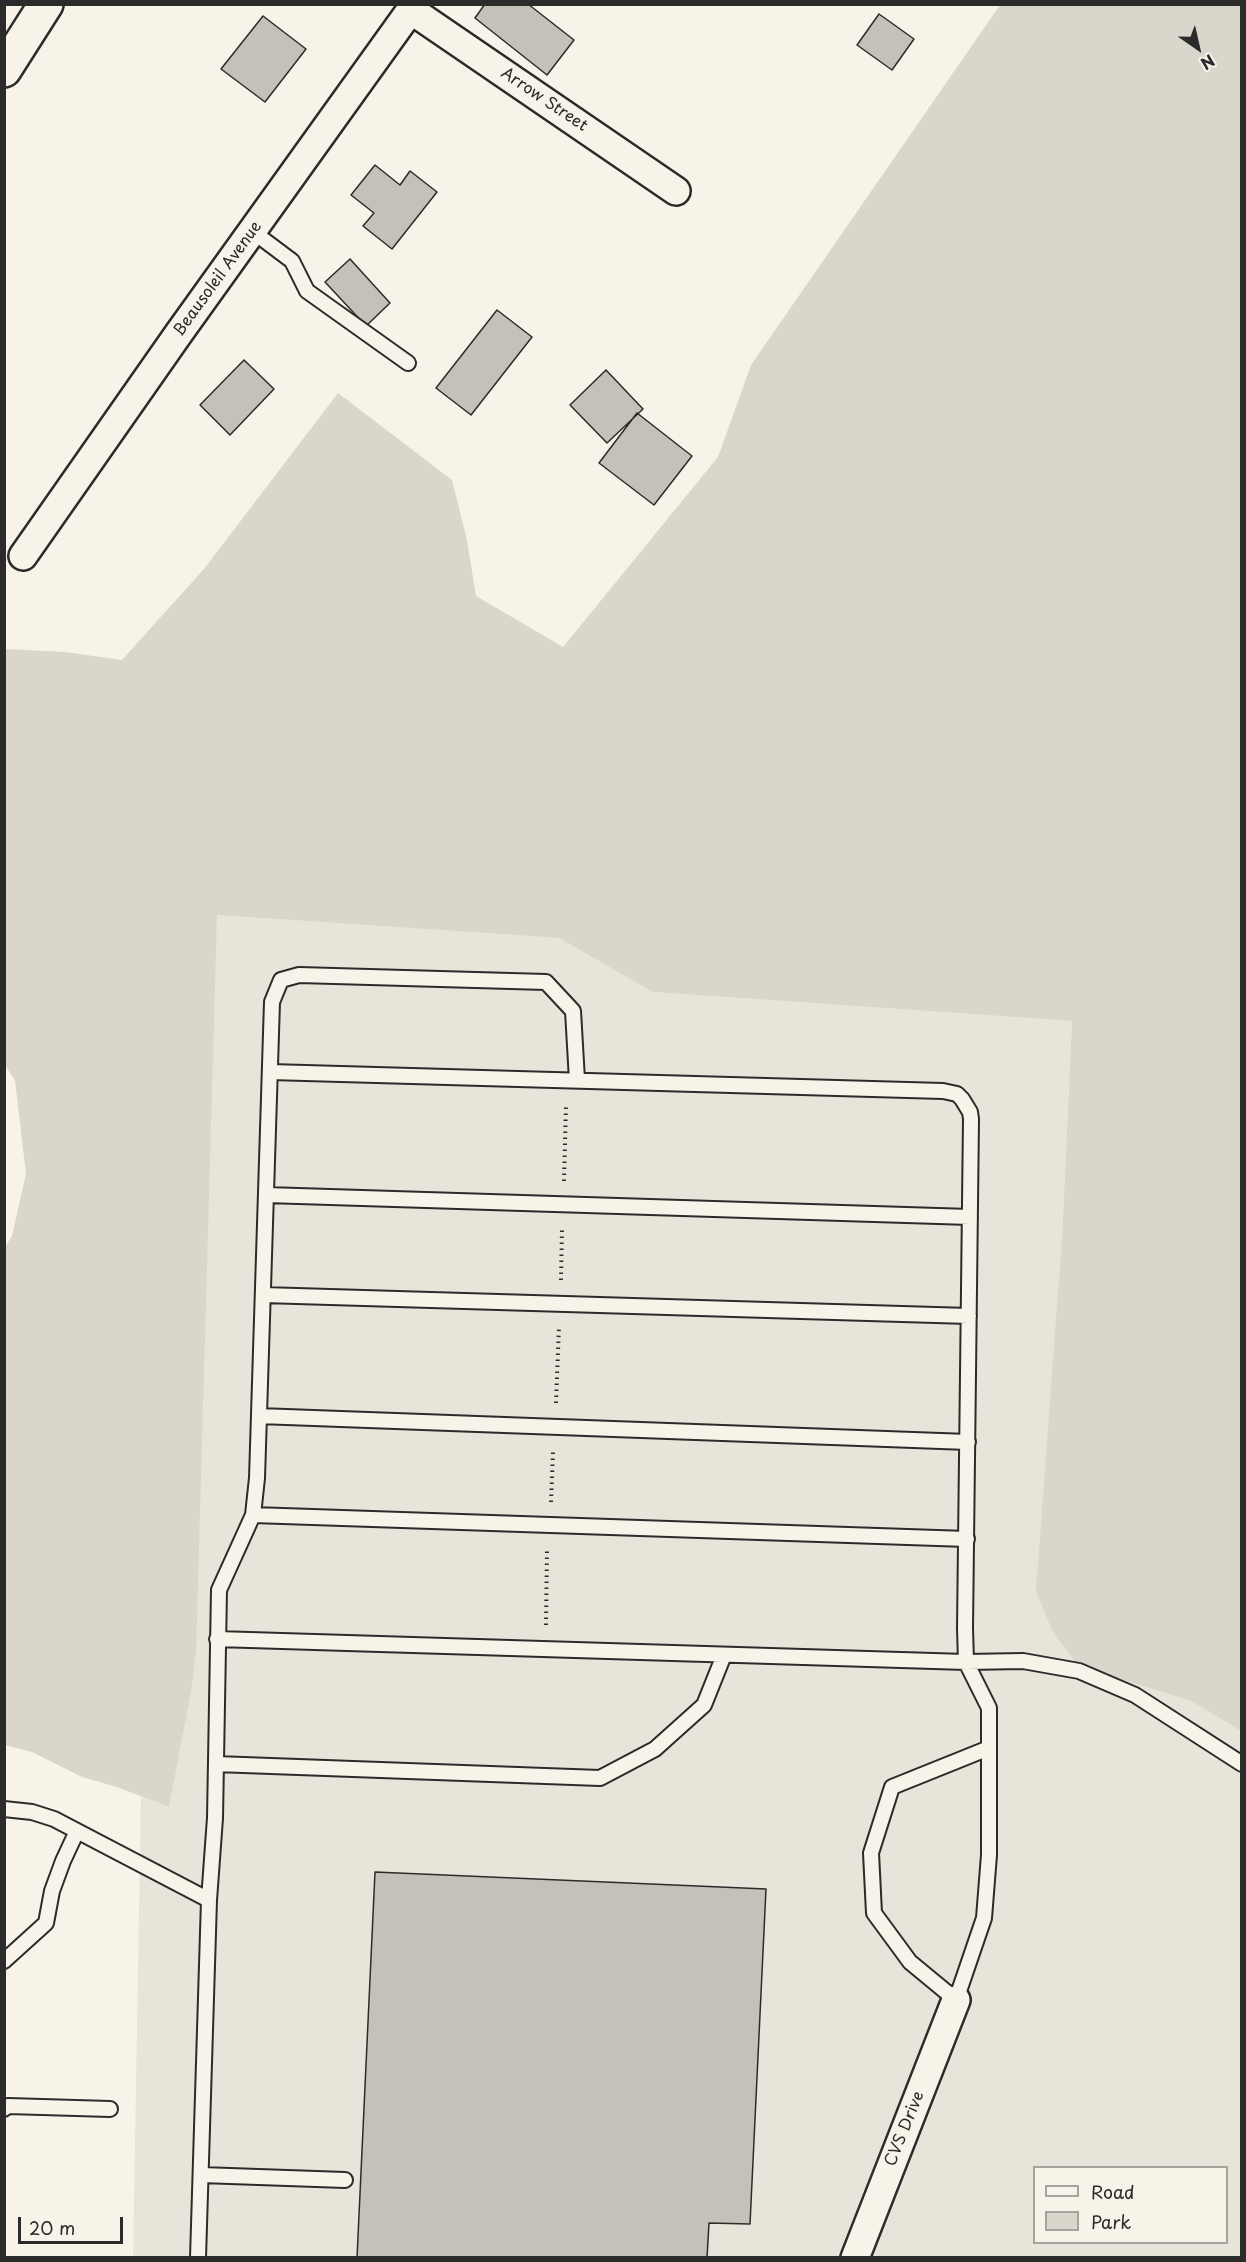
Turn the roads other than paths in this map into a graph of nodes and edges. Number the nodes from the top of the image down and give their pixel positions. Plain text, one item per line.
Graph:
1 (46, 4) edge
2 (413, 7) edge
3 (4, 70) edge
4 (676, 190) dead end
5 (252, 231) junction
6 (408, 363) dead end
7 (23, 556) dead end
8 (270, 1072) junction
9 (572, 1080) junction
10 (266, 1196) junction
11 (970, 1217) junction
12 (263, 1295) junction
13 (969, 1316) junction
14 (259, 1416) junction
15 (968, 1442) junction
16 (253, 1515) junction
17 (967, 1539) junction
18 (217, 1639) junction
19 (724, 1655) junction
20 (966, 1662) junction
21 (989, 1748) junction
22 (216, 1764) junction
23 (1242, 1764) edge
24 (4, 1809) edge
25 (77, 1831) junction
26 (209, 1900) junction
27 (4, 1961) edge
28 (956, 2000) junction
29 (4, 2109) edge
30 (110, 2109) dead end
31 (201, 2175) junction
32 (345, 2180) dead end
33 (198, 2258) edge
34 (855, 2258) edge

1 - 3 street
2 - 4 street, Arrow Street
2 - 5 street, Beausoleil Avenue
5 - 6 lane
5 - 7 street, Beausoleil Avenue
8 - 9 lane
8 - 9 lane
8 - 10 lane
9 - 11 lane
10 - 11 lane
10 - 12 lane
11 - 13 lane
12 - 13 lane
12 - 14 lane
13 - 15 lane
14 - 15 lane
14 - 16 lane
15 - 17 lane
16 - 17 lane
16 - 18 lane
17 - 20 lane
18 - 19 lane
18 - 22 lane
19 - 20 lane
19 - 22 lane
20 - 21 lane
20 - 23 lane
21 - 28 lane
21 - 28 lane
22 - 26 lane
24 - 25 lane
25 - 26 lane
25 - 27 lane
26 - 31 lane
28 - 34 street, CVS Drive
29 - 30 lane
31 - 32 lane
31 - 33 lane

